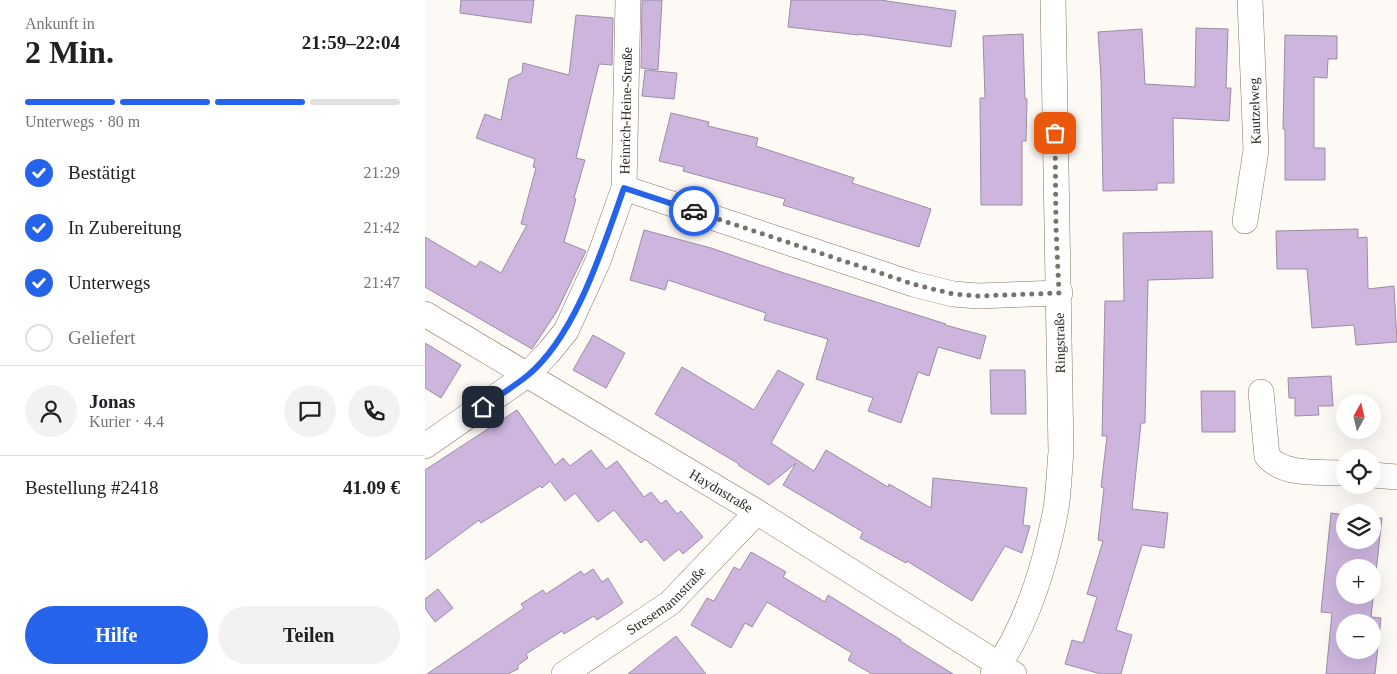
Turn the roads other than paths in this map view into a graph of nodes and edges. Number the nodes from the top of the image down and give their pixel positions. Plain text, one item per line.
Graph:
1 (628, 0) edge
2 (1053, 0) edge
3 (1250, 0) edge
4 (624, 188) junction
5 (1245, 221) dead end
6 (1059, 293) junction
7 (425, 314) edge
8 (527, 376) junction
9 (1261, 392) dead end
10 (425, 446) edge
11 (1336, 472) edge
12 (1381, 476) edge
13 (1397, 477) edge
14 (757, 512) junction
15 (1002, 671) edge
16 (563, 674) edge

1 - 4 street, Heinrich-Heine-Straße
2 - 6 street, Ringstraße
3 - 5 street, Kautzelweg
4 - 6 street
4 - 8 street, Heinrich-Heine-Straße
6 - 15 street, Ringstraße
7 - 8 street, Haydnstraße
8 - 10 street, Heinrich-Heine-Straße
8 - 14 street, Haydnstraße
9 - 11 street
12 - 13 street
14 - 15 street, Haydnstraße
14 - 16 street, Stresemannstraße

